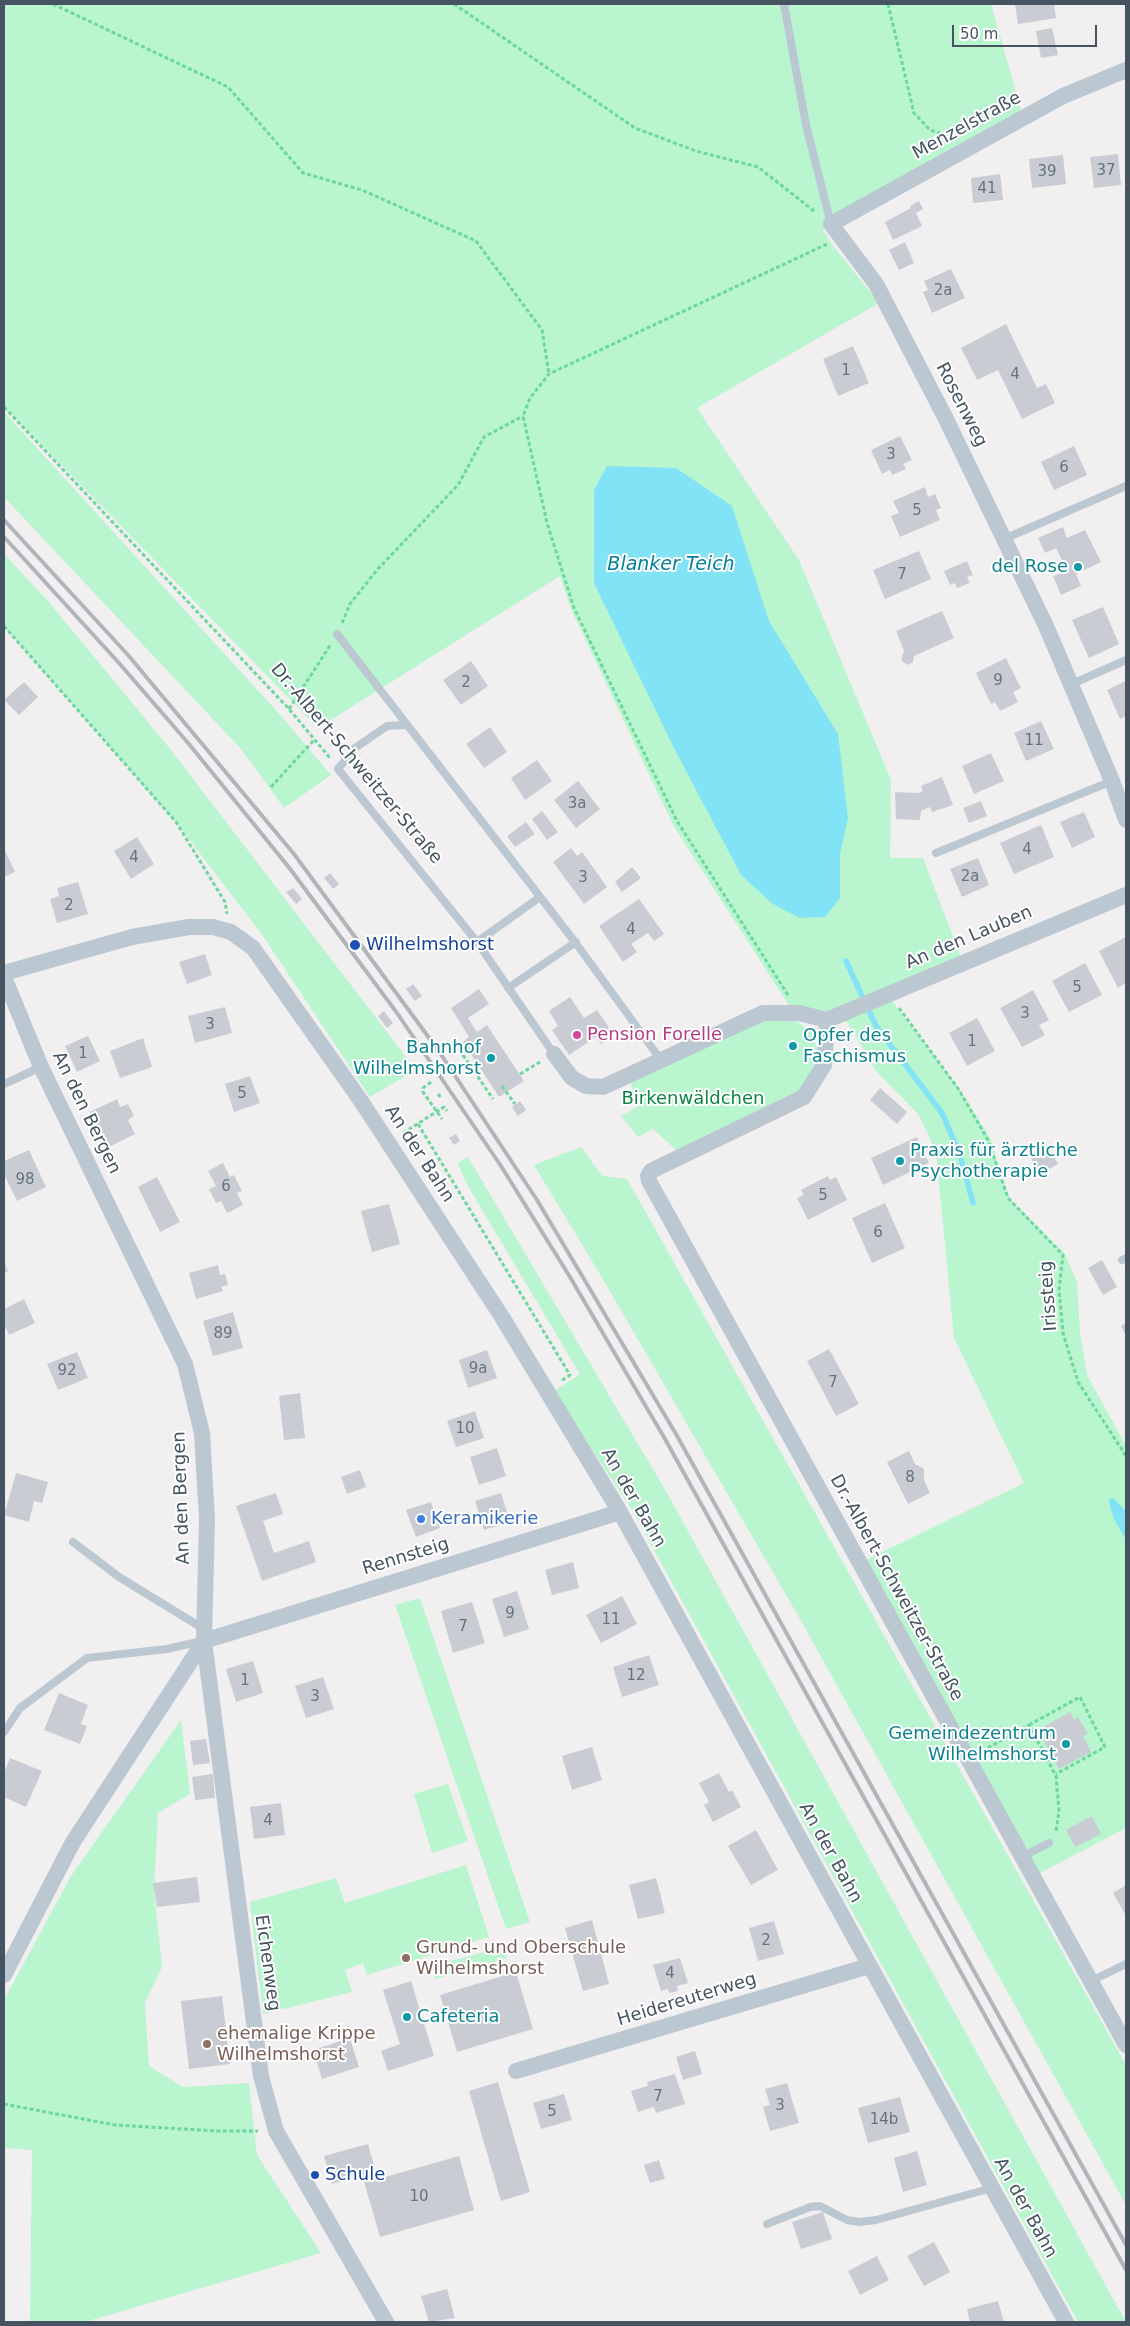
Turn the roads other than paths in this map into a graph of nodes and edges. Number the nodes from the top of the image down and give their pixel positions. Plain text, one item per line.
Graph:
1 (784, 4) edge
2 (1126, 70) edge
3 (831, 224) junction
4 (1126, 486) edge
5 (1004, 539) junction
6 (338, 634) road end
7 (1126, 660) edge
8 (1072, 684) junction
9 (406, 724) junction
10 (1112, 782) junction
11 (1126, 820) edge
12 (936, 853) dead end
13 (1126, 895) edge
14 (540, 897) junction
15 (477, 942) junction
16 (576, 942) junction
17 (4, 975) edge
18 (508, 988) junction
19 (827, 1020) junction
20 (554, 1054) joint
21 (661, 1060) junction
22 (41, 1067) junction
23 (4, 1084) edge
24 (620, 1512) junction
25 (73, 1542) dead end
26 (204, 1635) junction
27 (4, 1732) edge
28 (1049, 1844) road end
29 (1022, 1858) junction
30 (1126, 1964) edge
31 (869, 1966) junction
32 (4, 1975) edge
33 (1091, 1981) junction
34 (1126, 2045) edge
35 (516, 2071) dead end
36 (992, 2188) junction
37 (767, 2224) dead end
38 (386, 2322) edge
39 (1066, 2322) edge

1 - 3 lane, Rosenweg
2 - 3 street, Menzelstraße
3 - 5 street, Rosenweg
4 - 5 lane
5 - 8 street, Rosenweg
6 - 9 lane
7 - 8 lane
8 - 10 street, Rosenweg
9 - 14 lane
9 - 15 lane, Dr.-Albert-Schweitzer-Straße
10 - 11 street, Rosenweg
10 - 12 lane
13 - 19 street, An den Lauben
14 - 15 lane
14 - 16 lane
15 - 18 lane, Dr.-Albert-Schweitzer-Straße
16 - 18 lane
16 - 21 lane
17 - 22 street, An den Bergen
17 - 24 street, An der Bahn
18 - 20 lane, Dr.-Albert-Schweitzer-Straße
19 - 21 street
19 - 29 street, Dr.-Albert-Schweitzer-Straße
20 - 21 street, Dr.-Albert-Schweitzer-Straße
22 - 23 lane
22 - 26 street, An den Bergen
24 - 26 street, Rennsteig
24 - 31 street, An der Bahn
25 - 26 lane
26 - 27 lane
26 - 32 street
26 - 38 street, Eichenweg
28 - 29 lane
29 - 33 street, Dr.-Albert-Schweitzer-Straße
30 - 33 lane
31 - 35 street, Heidereuterweg
31 - 36 street, An der Bahn
33 - 34 street, Dr.-Albert-Schweitzer-Straße
36 - 37 lane
36 - 39 street, An der Bahn

